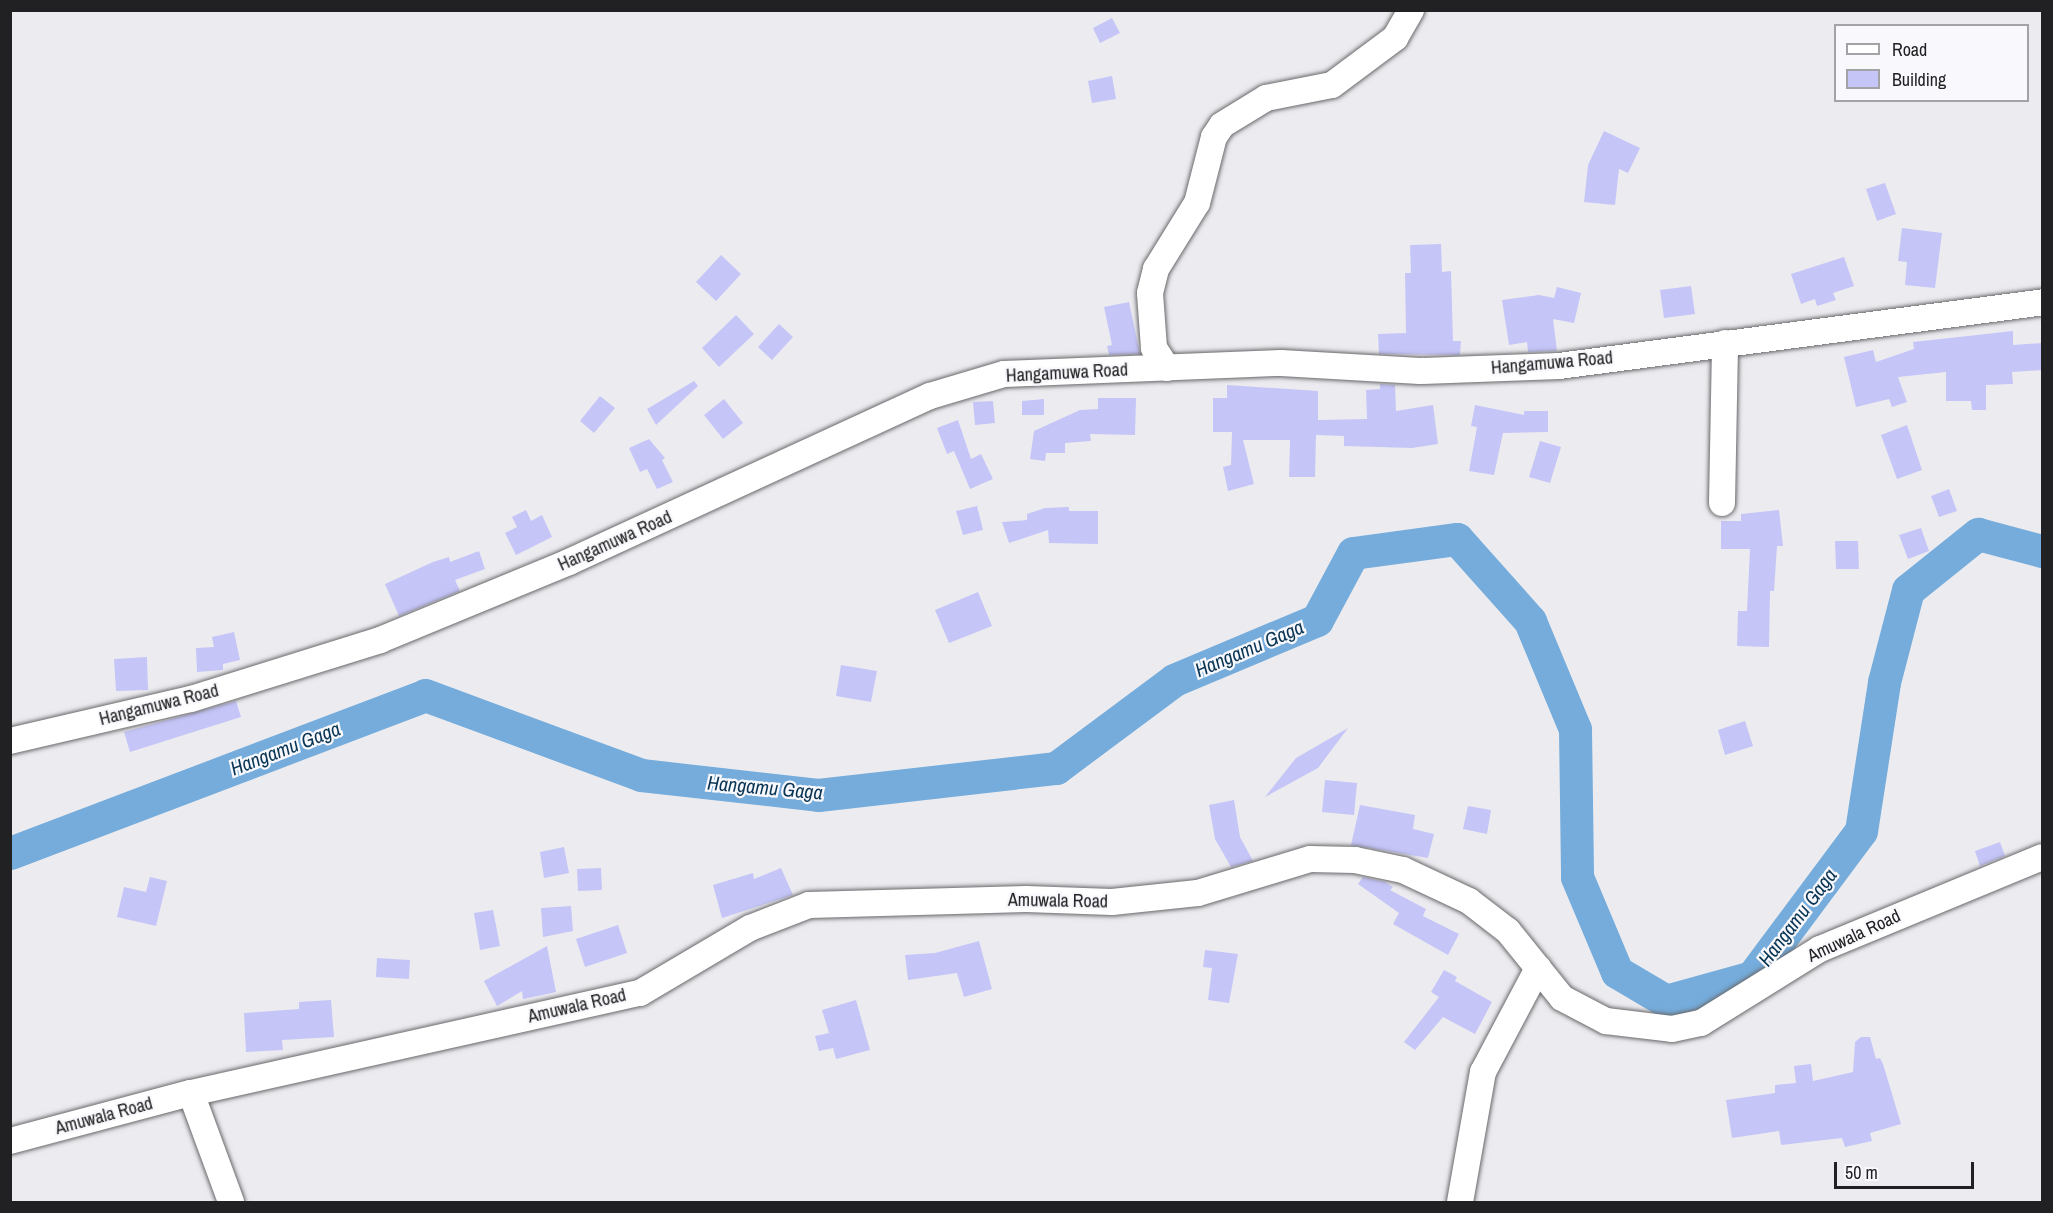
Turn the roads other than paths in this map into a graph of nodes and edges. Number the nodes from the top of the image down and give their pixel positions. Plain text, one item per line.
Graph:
1 (1411, 10) edge
2 (2043, 302) edge
3 (1725, 343) junction
4 (1167, 368) junction
5 (1722, 503) dead end
6 (10, 741) edge
7 (2043, 857) edge
8 (1538, 968) junction
9 (191, 1093) junction
10 (10, 1141) edge
11 (231, 1203) edge
12 (1460, 1203) edge

1 - 4 street
2 - 3 street, Hangamuwa Road
3 - 4 street, Hangamuwa Road
3 - 5 street
4 - 6 street, Hangamuwa Road
7 - 8 street, Amuwala Road
8 - 9 street, Amuwala Road
8 - 12 street
9 - 10 street, Amuwala Road
9 - 11 street

